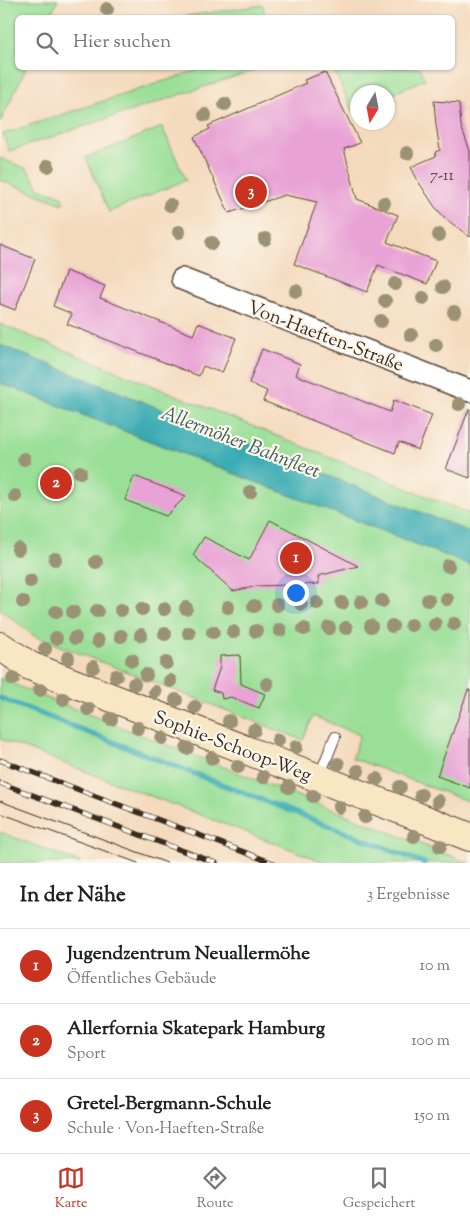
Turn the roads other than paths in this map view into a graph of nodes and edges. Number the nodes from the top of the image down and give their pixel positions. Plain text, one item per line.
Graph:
1 (182, 278) dead end
2 (470, 392) edge
3 (0, 646) edge
4 (334, 737) dead end
5 (319, 778) junction
6 (470, 837) edge

1 - 2 street, Von-Haeften-Straße
3 - 5 street, Sophie-Schoop-Weg
4 - 5 lane
5 - 6 street, Sophie-Schoop-Weg

